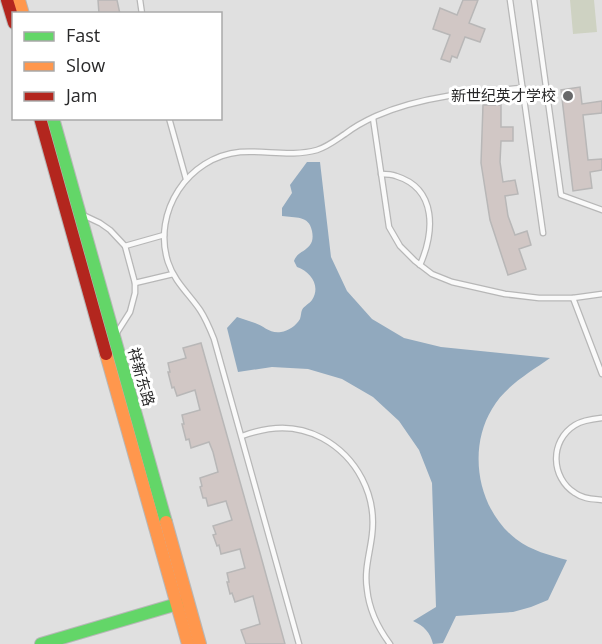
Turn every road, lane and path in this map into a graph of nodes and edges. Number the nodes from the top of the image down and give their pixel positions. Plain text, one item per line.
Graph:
1 (7, 0) edge
2 (510, 0) edge
3 (534, 0) edge
4 (12, 17) edge
5 (523, 88) junction
6 (373, 118) junction
7 (41, 120) edge
8 (54, 120) edge
9 (170, 120) edge
10 (381, 174) junction
11 (186, 179) junction
12 (602, 210) edge
13 (80, 214) junction
14 (543, 233) dead end
15 (164, 235) junction
16 (125, 246) junction
17 (420, 265) junction
18 (173, 274) junction
19 (135, 283) junction
20 (602, 294) edge
21 (573, 298) junction
22 (114, 336) junction
23 (602, 374) edge
24 (602, 418) edge
25 (242, 436) junction
26 (602, 500) edge
27 (182, 602) junction
28 (41, 644) edge
29 (188, 644) edge
30 (200, 644) edge
31 (299, 644) edge
32 (390, 644) edge

1 - 4 street
2 - 5 lane
3 - 12 lane
5 - 6 lane
5 - 14 lane
6 - 10 lane
6 - 11 lane
7 - 27 street, 祥新东路
8 - 13 street, 祥新东路
9 - 11 lane
10 - 17 lane
10 - 17 lane
11 - 15 lane
13 - 16 lane
13 - 22 street, 祥新东路
15 - 16 lane
15 - 18 lane
16 - 19 lane
17 - 21 lane
18 - 19 lane
18 - 25 lane
19 - 22 lane
20 - 21 lane
21 - 23 lane
22 - 27 street, 祥新东路
24 - 26 lane
25 - 31 lane
25 - 32 lane
27 - 28 street
27 - 29 street, 祥新东路
27 - 30 street, 祥新东路

